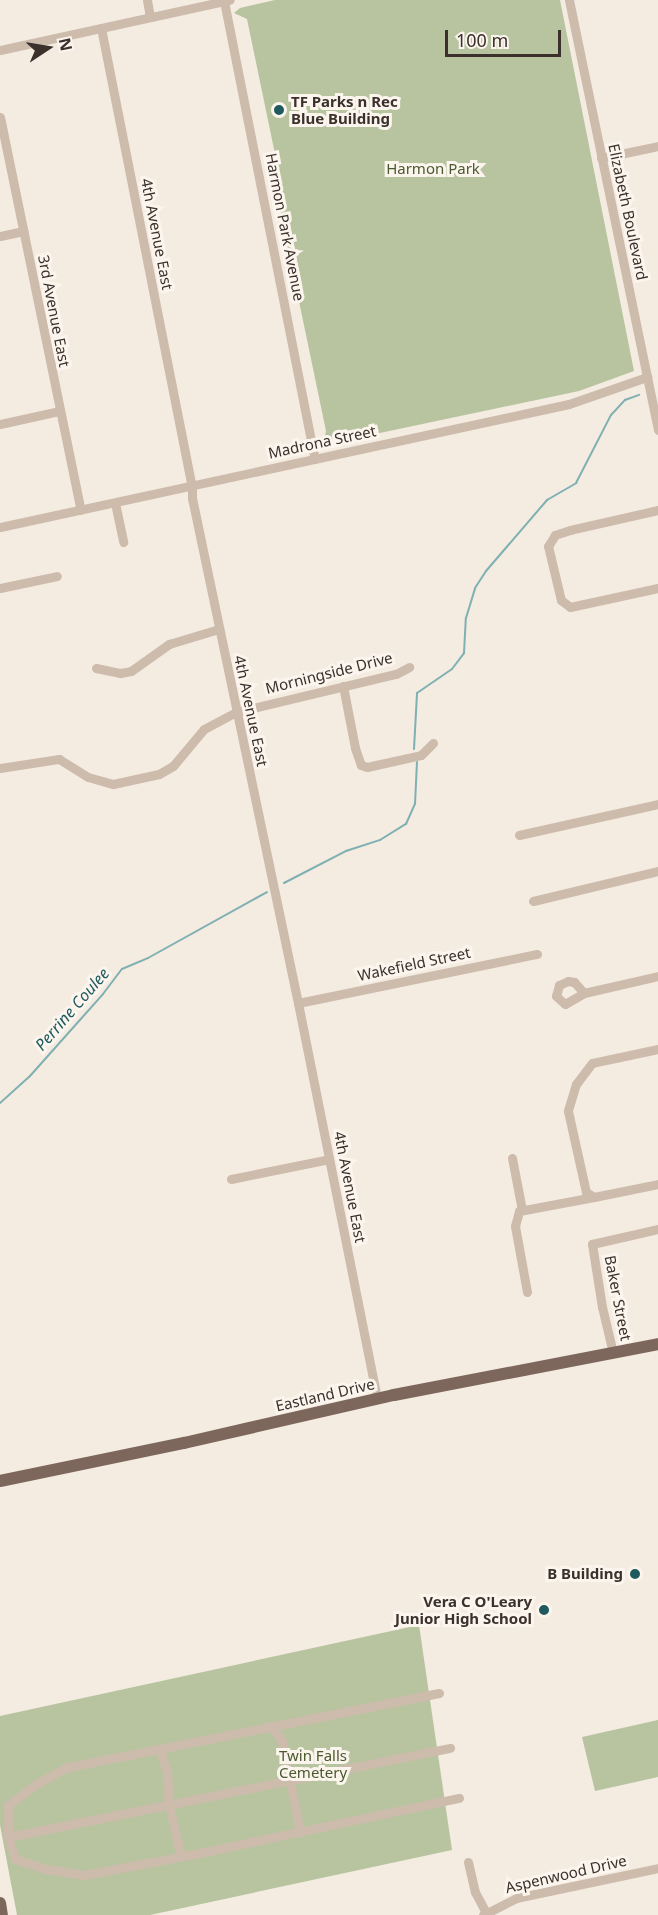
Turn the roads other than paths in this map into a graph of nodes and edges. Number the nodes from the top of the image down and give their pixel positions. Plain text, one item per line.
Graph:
1 (147, 0) edge
2 (570, 0) edge
3 (227, 1) edge
4 (150, 17) junction
5 (101, 28) junction
6 (0, 50) edge
7 (0, 117) edge
8 (658, 146) edge
9 (601, 158) junction
10 (23, 231) junction
11 (0, 236) edge
12 (647, 377) junction
13 (59, 411) junction
14 (0, 423) edge
15 (658, 430) edge
16 (315, 459) junction
17 (192, 486) junction
18 (115, 503) junction
19 (81, 510) junction
20 (658, 510) edge
21 (0, 527) edge
22 (123, 542) dead end
23 (57, 576) dead end
24 (0, 588) edge
25 (658, 588) edge
26 (219, 629) junction
27 (409, 667) dead end
28 (96, 668) dead end
29 (343, 686) junction
30 (236, 712) junction
31 (433, 743) dead end
32 (0, 768) edge
33 (658, 804) edge
34 (519, 835) dead end
35 (658, 871) edge
36 (533, 902) dead end
37 (537, 954) dead end
38 (658, 976) edge
39 (584, 993) dead end
40 (298, 1003) junction
41 (658, 1049) edge
42 (512, 1158) dead end
43 (329, 1159) junction
44 (231, 1179) dead end
45 (658, 1184) edge
46 (594, 1197) junction
47 (522, 1210) junction
48 (658, 1229) edge
49 (527, 1292) dead end
50 (658, 1344) edge
51 (613, 1353) junction
52 (377, 1399) junction
53 (0, 1481) edge
54 (439, 1693) dead end
55 (270, 1726) junction
56 (450, 1748) dead end
57 (160, 1750) junction
58 (289, 1780) junction
59 (459, 1798) dead end
60 (169, 1805) junction
61 (300, 1832) junction
62 (8, 1837) junction
63 (181, 1857) junction
64 (468, 1862) dead end
65 (658, 1869) edge
66 (0, 1903) edge
67 (485, 1914) edge
68 (2, 1915) edge

1 - 4 street
2 - 9 street, Elizabeth Boulevard
3 - 4 street
3 - 16 street, Harmon Park Avenue
4 - 5 street
5 - 6 street
5 - 17 street, 4th Avenue East
7 - 10 street, 3rd Avenue East
8 - 9 street
9 - 12 street, Elizabeth Boulevard
10 - 11 street
10 - 13 street, 3rd Avenue East
12 - 15 street, Elizabeth Boulevard
12 - 16 street, Madrona Street
13 - 14 street
13 - 19 street, 3rd Avenue East
16 - 17 street, Madrona Street
17 - 18 street, Madrona Street
17 - 26 street, 4th Avenue East
18 - 19 street, Madrona Street
18 - 22 street
19 - 21 street, Madrona Street
20 - 25 street
23 - 24 street
26 - 28 street
26 - 30 street, 4th Avenue East
27 - 29 street, Morningside Drive
29 - 30 street, Morningside Drive
29 - 31 street
30 - 32 street, Morningside Drive
30 - 40 street, 4th Avenue East
33 - 34 street
35 - 36 street
37 - 40 street, Wakefield Street
38 - 39 street
40 - 43 street, 4th Avenue East
41 - 46 street
42 - 47 street
43 - 44 street
43 - 52 street, 4th Avenue East
45 - 46 street
46 - 47 street
47 - 49 street
48 - 51 street, Baker Street
50 - 51 main road, Eastland Drive
51 - 52 main road, Eastland Drive
52 - 53 main road, Eastland Drive
54 - 55 street
55 - 57 street
55 - 58 street
56 - 58 street
57 - 60 street
57 - 62 street
58 - 60 street
58 - 61 street
59 - 61 street
60 - 62 street
60 - 63 street
61 - 63 street
62 - 63 street
64 - 67 street
65 - 67 street, Aspenwood Drive
66 - 68 main road

